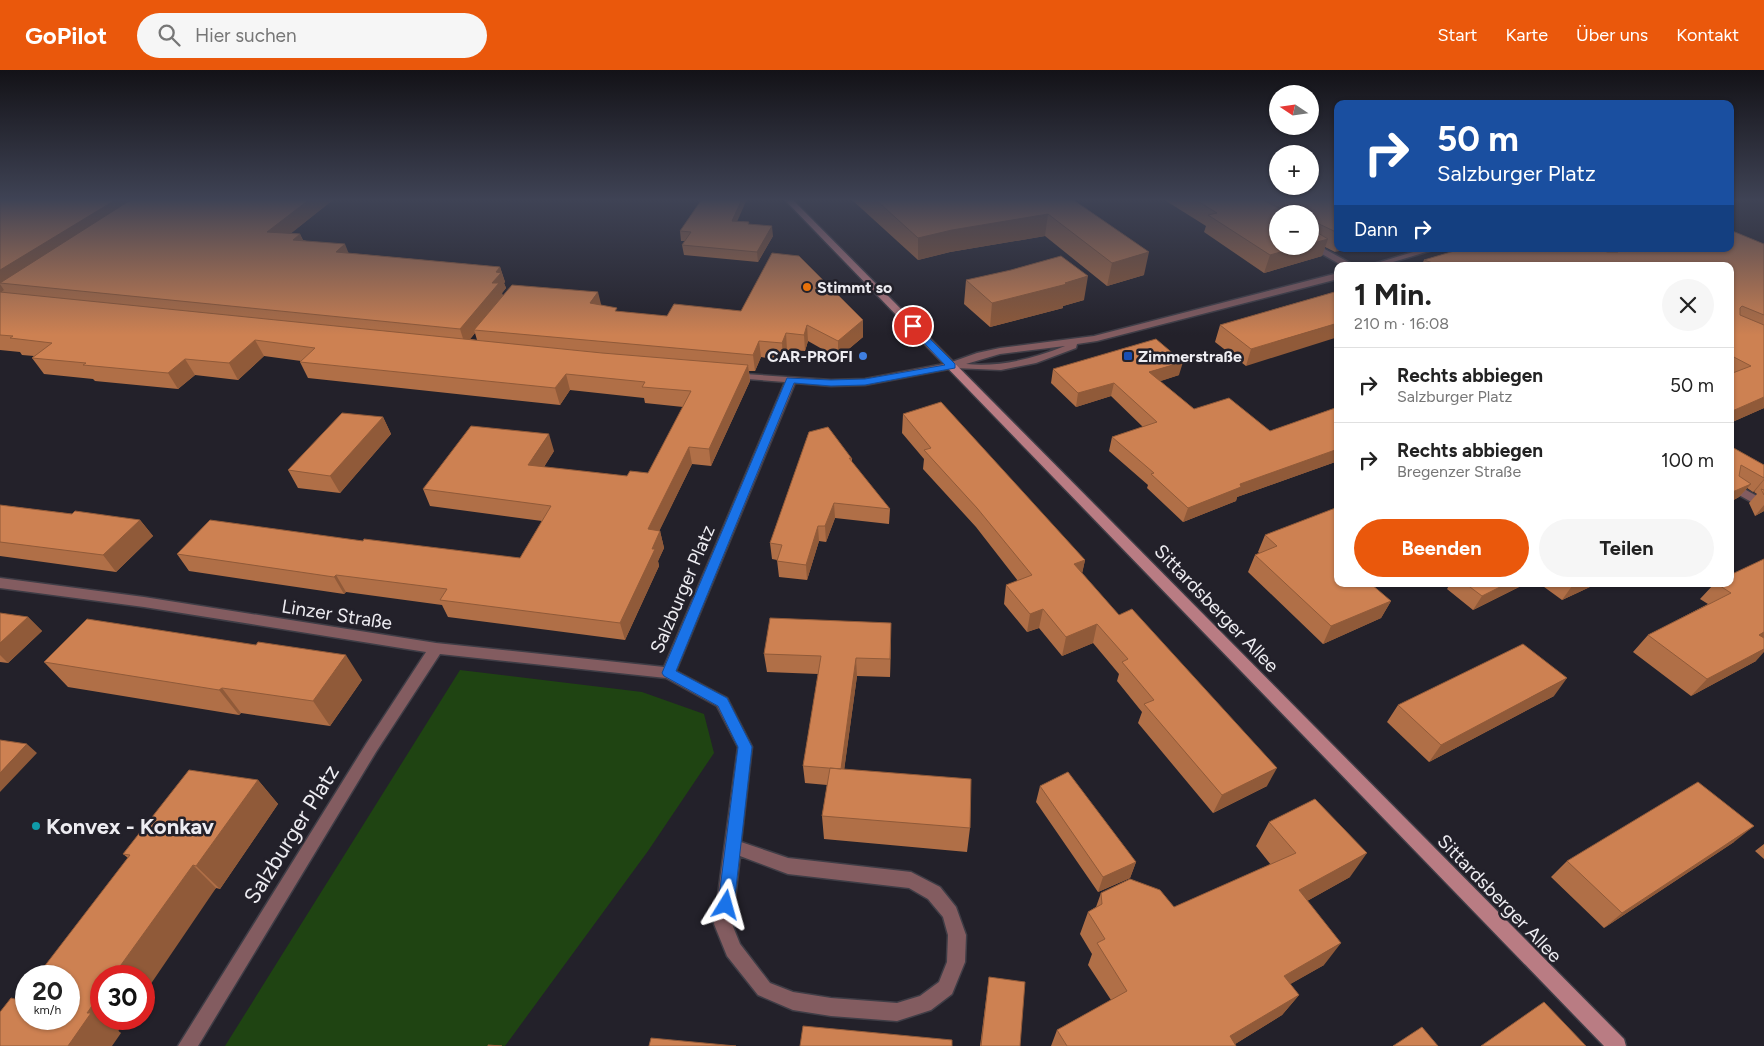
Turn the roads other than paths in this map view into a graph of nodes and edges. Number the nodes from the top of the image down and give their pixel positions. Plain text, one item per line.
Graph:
1 (832, 245) edge
2 (1319, 249) edge
3 (1421, 252) edge
4 (1341, 262) edge
5 (1385, 262) edge
6 (1334, 277) edge
7 (1094, 339) junction
8 (951, 366) junction
9 (722, 374) edge
10 (790, 380) junction
11 (1734, 488) edge
12 (1764, 505) edge
13 (0, 583) edge
14 (436, 648) junction
15 (668, 673) junction
16 (734, 847) junction
17 (187, 1046) edge
18 (1618, 1046) edge

1 - 8 main road, Sittardsberger Allee
2 - 4 street
3 - 5 street
6 - 7 street
7 - 8 street
7 - 8 street
8 - 10 street
8 - 18 main road, Sittardsberger Allee
9 - 10 street
10 - 15 street, Salzburger Platz
11 - 12 street
13 - 14 street, Linzer Straße
14 - 15 street, Linzer Straße
14 - 17 street, Salzburger Platz
15 - 16 street, Salzburger Platz
16 - 16 street, Salzburger Platz

